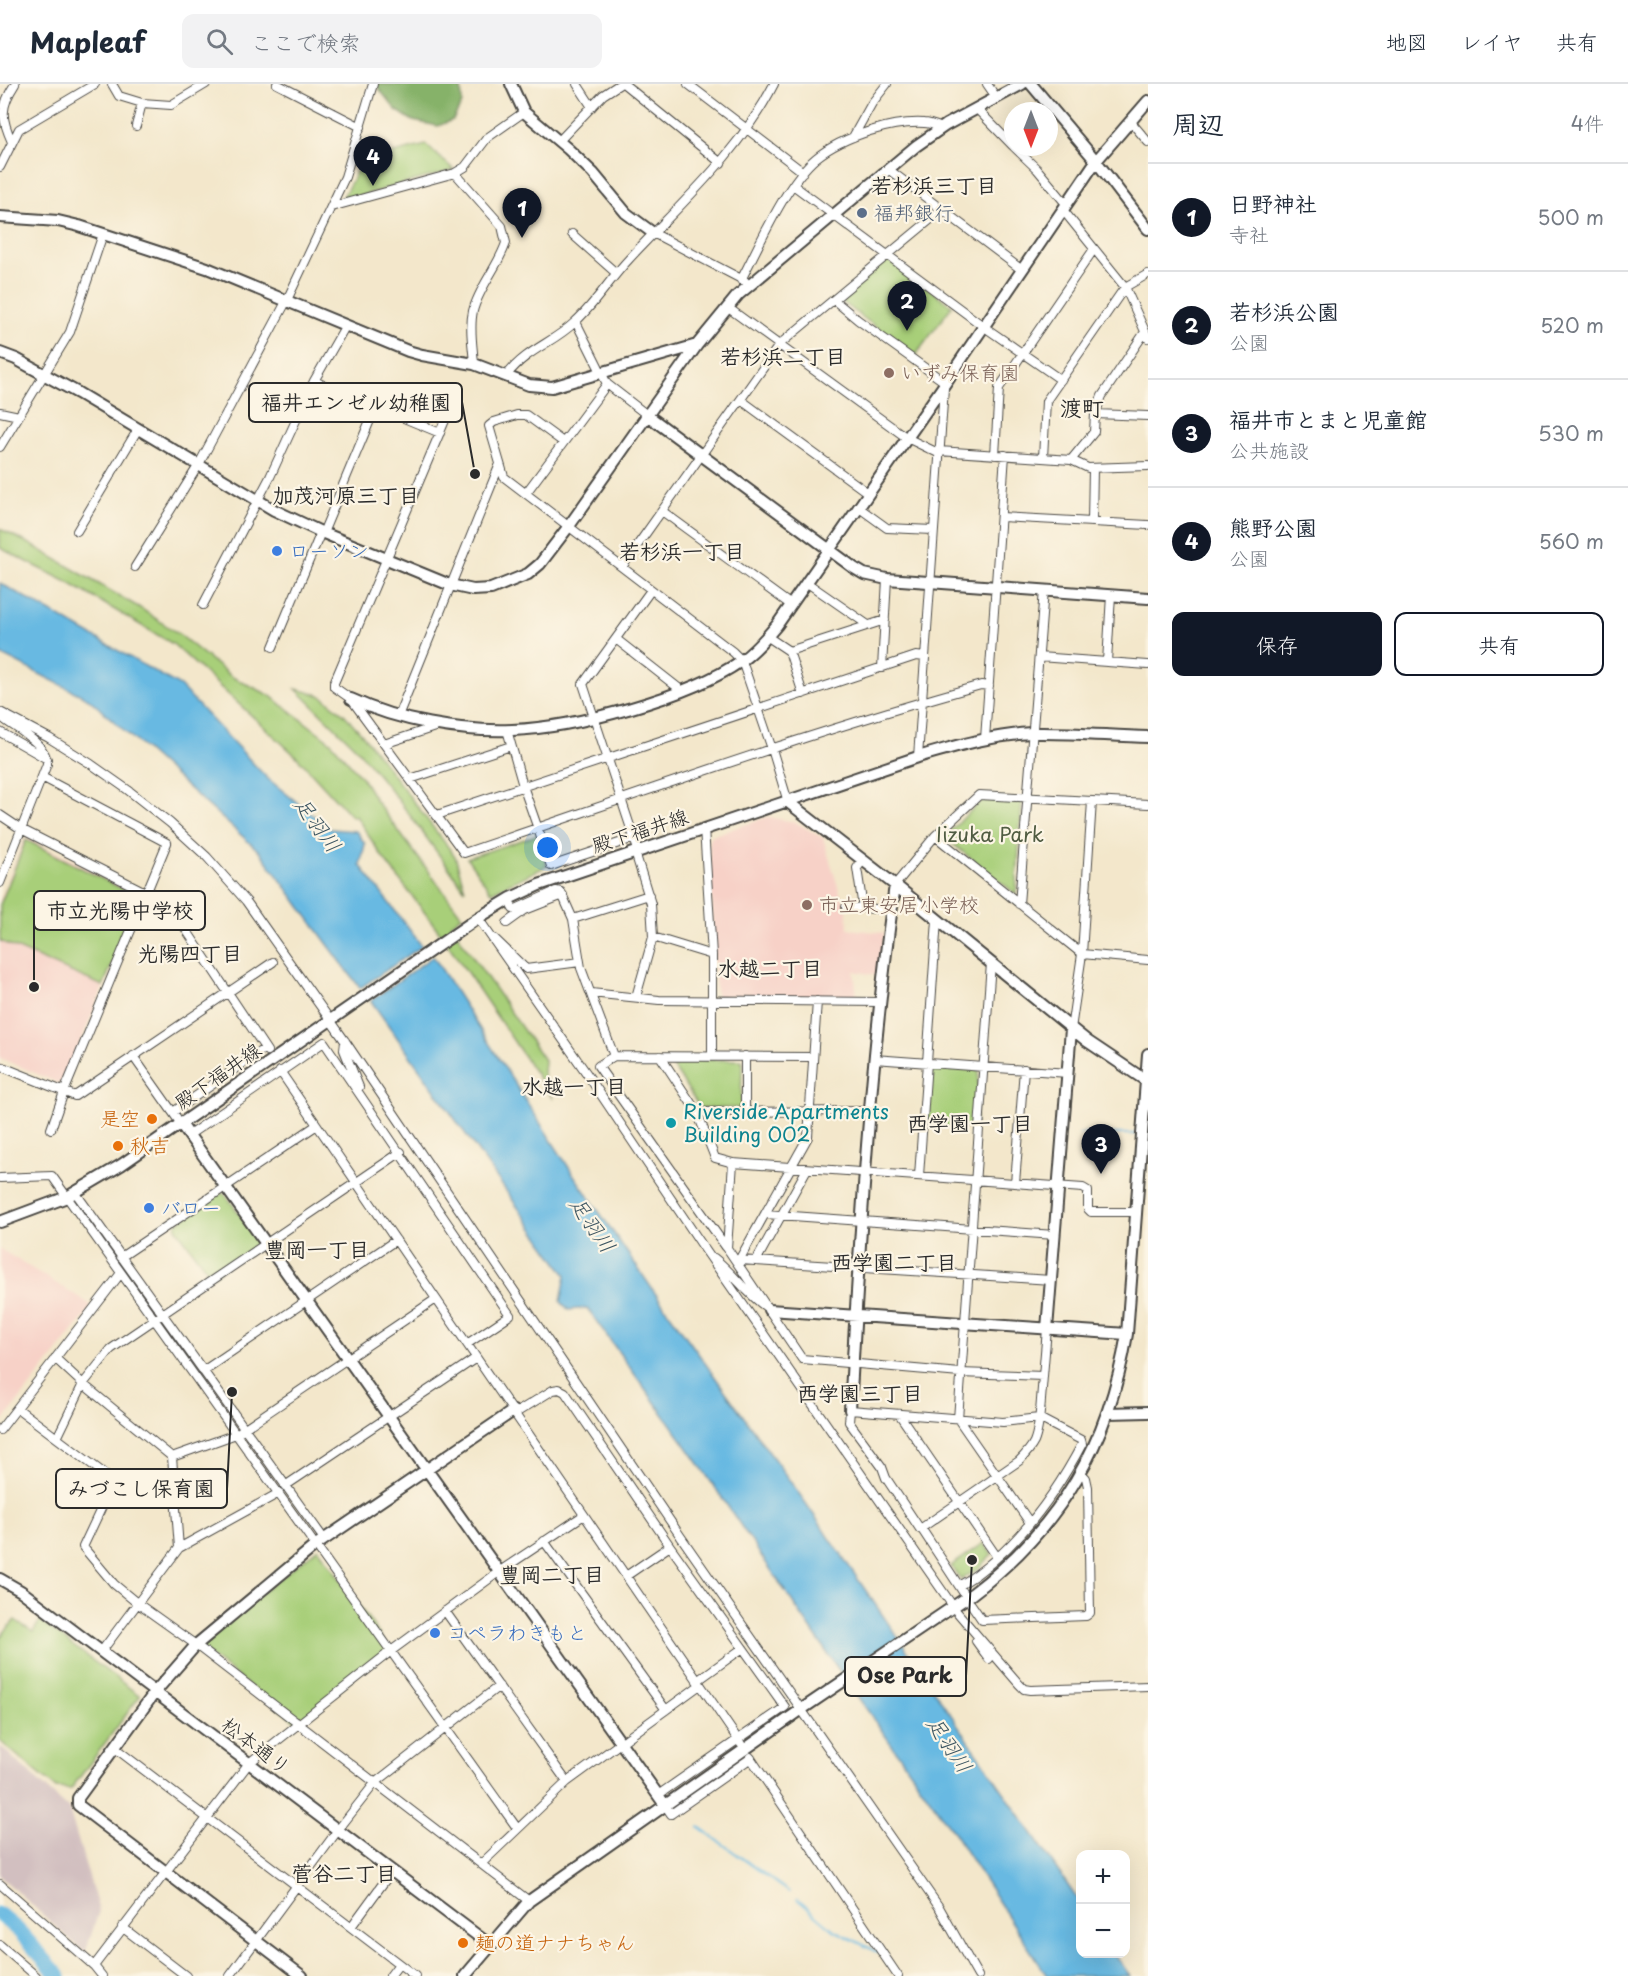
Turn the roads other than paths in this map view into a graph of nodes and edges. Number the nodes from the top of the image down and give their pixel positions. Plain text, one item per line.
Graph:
1 (95, 84) edge
2 (111, 84) edge
3 (206, 84) edge
4 (277, 84) edge
5 (373, 84) edge
6 (511, 84) edge
7 (577, 84) edge
8 (622, 84) edge
9 (774, 84) edge
10 (887, 84) edge
11 (987, 84) edge
12 (1022, 84) edge
13 (1031, 84) edge
14 (12, 85) edge
15 (693, 85) edge
16 (84, 87) edge
17 (996, 97) junction
18 (1148, 101) edge
19 (142, 104) junction
20 (592, 107) junction
21 (976, 108) junction
22 (524, 112) junction
23 (1131, 122) junction
24 (136, 126) dead end
25 (361, 127) junction
26 (942, 128) junction
27 (747, 129) junction
28 (853, 136) junction
29 (1004, 136) edge
30 (559, 141) junction
31 (12, 142) junction
32 (1148, 142) edge
33 (1024, 156) edge
34 (1096, 161) junction
35 (722, 163) junction
36 (0, 166) edge
37 (888, 169) junction
38 (803, 172) junction
39 (455, 173) junction
40 (793, 185) junction
41 (331, 207) junction
42 (1065, 208) junction
43 (942, 210) junction
44 (834, 216) junction
45 (0, 217) edge
46 (1148, 229) edge
47 (653, 233) junction
48 (103, 234) junction
49 (572, 234) dead end
50 (1094, 249) junction
51 (888, 255) junction
52 (1022, 270) junction
53 (616, 273) junction
54 (1148, 274) edge
55 (746, 282) junction
56 (1125, 287) junction
57 (287, 300) junction
58 (834, 300) junction
59 (727, 306) junction
60 (576, 322) junction
61 (346, 325) junction
62 (984, 326) junction
63 (1147, 335) edge
64 (780, 344) junction
65 (697, 345) junction
66 (0, 353) edge
67 (1022, 353) junction
68 (474, 364) junction
69 (602, 373) junction
70 (45, 375) junction
71 (507, 375) junction
72 (1061, 380) junction
73 (314, 381) junction
74 (607, 384) junction
75 (945, 384) junction
76 (457, 392) dead end
77 (741, 400) junction
78 (376, 406) junction
79 (0, 412) edge
80 (1095, 414) junction
81 (647, 415) junction
82 (19, 416) junction
83 (1148, 416) edge
84 (138, 429) junction
85 (440, 433) junction
86 (907, 438) junction
87 (563, 442) junction
88 (0, 447) edge
89 (938, 452) junction
90 (995, 455) junction
91 (1005, 455) junction
92 (702, 456) junction
93 (1043, 458) junction
94 (1071, 460) junction
95 (500, 465) junction
96 (198, 466) junction
97 (1148, 466) edge
98 (1093, 468) junction
99 (526, 493) junction
100 (868, 493) junction
101 (258, 502) junction
102 (858, 507) junction
103 (662, 511) junction
104 (1000, 518) junction
105 (1092, 522) junction
106 (1148, 525) edge
107 (569, 526) junction
108 (933, 530) junction
109 (77, 531) dead end
110 (322, 533) junction
111 (828, 549) junction
112 (387, 559) junction
113 (135, 567) dead end
114 (622, 567) junction
115 (887, 579) junction
116 (930, 581) junction
117 (806, 582) junction
118 (450, 585) junction
119 (996, 586) junction
120 (651, 590) junction
121 (1044, 590) junction
122 (1112, 595) junction
123 (1148, 598) edge
124 (203, 605) dead end
125 (790, 605) junction
126 (885, 620) junction
127 (868, 625) junction
128 (768, 637) junction
129 (616, 639) junction
130 (273, 647) dead end
131 (789, 651) junction
132 (925, 657) junction
133 (1039, 657) junction
134 (742, 660) junction
135 (1107, 662) junction
136 (1148, 665) edge
137 (882, 668) junction
138 (989, 686) junction
139 (681, 690) junction
140 (802, 694) junction
141 (351, 699) junction
142 (922, 702) junction
143 (758, 708) junction
144 (0, 712) edge
145 (398, 716) junction
146 (594, 717) junction
147 (442, 724) junction
148 (507, 730) junction
149 (0, 732) edge
150 (1033, 733) junction
151 (1148, 737) edge
152 (985, 739) junction
153 (384, 744) junction
154 (511, 746) junction
155 (772, 749) junction
156 (918, 757) junction
157 (607, 758) junction
158 (47, 759) junction
159 (42, 777) junction
160 (410, 779) junction
161 (524, 786) junction
162 (1027, 798) junction
163 (622, 800) junction
164 (788, 801) junction
165 (1092, 801) junction
166 (1148, 804) edge
167 (0, 815) edge
168 (437, 815) junction
169 (538, 828) junction
170 (704, 828) junction
171 (21, 829) junction
172 (935, 836) junction
173 (634, 838) junction
174 (636, 851) junction
175 (863, 860) junction
176 (0, 883) edge
177 (895, 885) junction
178 (147, 893) junction
179 (563, 895) junction
180 (649, 895) junction
181 (508, 900) junction
182 (1020, 904) junction
183 (846, 907) dead end
184 (863, 908) junction
185 (892, 910) junction
186 (478, 918) junction
187 (573, 919) junction
188 (937, 920) junction
189 (507, 922) dead end
190 (490, 936) junction
191 (653, 937) junction
192 (1082, 954) junction
193 (712, 955) junction
194 (1148, 960) edge
195 (273, 962) dead end
196 (580, 962) junction
197 (991, 963) junction
198 (227, 992) junction
199 (591, 993) junction
200 (636, 997) junction
201 (713, 1000) junction
202 (817, 1001) junction
203 (880, 1002) junction
204 (330, 1021) junction
205 (1071, 1029) junction
206 (345, 1041) junction
207 (1148, 1054) edge
208 (133, 1056) junction
209 (614, 1056) junction
210 (660, 1056) junction
211 (712, 1056) junction
212 (745, 1056) junction
213 (813, 1057) junction
214 (874, 1059) junction
215 (928, 1062) junction
216 (0, 1066) edge
217 (983, 1066) junction
218 (1024, 1069) junction
219 (280, 1071) junction
220 (1068, 1073) junction
221 (1147, 1082) edge
222 (64, 1092) junction
223 (360, 1094) junction
224 (173, 1112) junction
225 (697, 1112) junction
226 (745, 1112) junction
227 (810, 1112) junction
228 (870, 1112) junction
229 (181, 1124) junction
230 (317, 1125) junction
231 (51, 1129) dead end
232 (189, 1135) junction
233 (400, 1152) junction
234 (733, 1163) junction
235 (791, 1168) junction
236 (807, 1169) junction
237 (866, 1172) junction
238 (919, 1176) junction
239 (0, 1178) edge
240 (975, 1180) junction
241 (357, 1183) junction
242 (1015, 1183) junction
243 (226, 1186) junction
244 (1059, 1187) junction
245 (71, 1194) junction
246 (1136, 1212) junction
247 (765, 1214) junction
248 (781, 1215) junction
249 (862, 1221) junction
250 (0, 1222) edge
251 (971, 1229) junction
252 (1055, 1235) junction
253 (396, 1240) junction
254 (267, 1244) junction
255 (727, 1248) junction
256 (706, 1251) junction
257 (122, 1257) junction
258 (739, 1261) junction
259 (756, 1261) junction
260 (859, 1267) junction
261 (121, 1273) junction
262 (967, 1275) junction
263 (1051, 1280) junction
264 (436, 1299) junction
265 (307, 1300) junction
266 (769, 1310) junction
267 (162, 1315) junction
268 (856, 1316) junction
269 (155, 1320) junction
270 (964, 1323) junction
271 (1047, 1329) junction
272 (1127, 1334) junction
273 (467, 1344) junction
274 (55, 1358) junction
275 (476, 1358) junction
276 (349, 1359) junction
277 (852, 1364) junction
278 (203, 1371) junction
279 (960, 1373) junction
280 (1043, 1376) junction
281 (83, 1384) junction
282 (17, 1408) junction
283 (850, 1410) junction
284 (514, 1412) junction
285 (1148, 1412) edge
286 (1108, 1413) junction
287 (899, 1414) junction
288 (390, 1417) junction
289 (1039, 1418) junction
290 (958, 1419) junction
291 (244, 1428) junction
292 (0, 1430) edge
293 (236, 1434) junction
294 (57, 1438) junction
295 (172, 1457) junction
296 (427, 1468) junction
297 (1081, 1473) junction
298 (997, 1476) junction
299 (285, 1486) junction
300 (279, 1493) junction
301 (959, 1502) junction
302 (584, 1515) junction
303 (1030, 1523) junction
304 (921, 1528) junction
305 (544, 1541) junction
306 (320, 1542) junction
307 (670, 1546) junction
308 (179, 1548) junction
309 (997, 1557) junction
310 (500, 1571) junction
311 (626, 1576) junction
312 (0, 1579) edge
313 (136, 1603) junction
314 (971, 1604) dead end
315 (952, 1607) junction
316 (445, 1611) junction
317 (967, 1624) junction
318 (196, 1645) junction
319 (743, 1648) junction
320 (391, 1651) junction
321 (101, 1652) junction
322 (989, 1659) dead end
323 (699, 1683) junction
324 (499, 1686) junction
325 (1148, 1686) edge
326 (155, 1692) junction
327 (802, 1708) junction
328 (666, 1710) junction
329 (298, 1723) junction
330 (446, 1727) junction
331 (621, 1742) junction
332 (739, 1742) junction
333 (115, 1748) junction
334 (249, 1763) junction
335 (567, 1782) junction
336 (375, 1783) junction
337 (658, 1795) junction
338 (665, 1805) junction
339 (206, 1817) junction
340 (518, 1828) junction
341 (338, 1830) junction
342 (481, 1864) junction
343 (165, 1871) junction
344 (392, 1871) junction
345 (0, 1884) edge
346 (297, 1886) junction
347 (529, 1901) junction
348 (122, 1927) junction
349 (351, 1927) junction
350 (256, 1941) junction
351 (0, 1945) edge
352 (490, 1945) junction
353 (399, 1964) junction
354 (94, 1966) junction
355 (36, 1976) edge
356 (102, 1976) edge
357 (186, 1976) edge
358 (230, 1976) edge
359 (302, 1976) edge
360 (390, 1976) edge
361 (415, 1976) edge
362 (465, 1976) edge
363 (898, 1976) edge
364 (978, 1976) edge

1 - 16 street
2 - 19 street
3 - 19 street
4 - 25 street
5 - 25 street
6 - 22 street
7 - 20 street
8 - 20 street
8 - 35 street
9 - 27 street
10 - 28 street
11 - 17 street
12 - 17 street
13 - 34 street
14 - 31 street
15 - 27 street
16 - 31 street
17 - 21 street
18 - 23 street
19 - 24 street
20 - 30 street
21 - 26 street
21 - 29 street
22 - 30 street
22 - 39 street
23 - 32 street
23 - 34 street
25 - 41 street
26 - 28 street
26 - 37 street
27 - 35 street
27 - 38 street
28 - 38 street
30 - 47 street
31 - 36 street
33 - 42 street
34 - 42 street
34 - 46 street
35 - 47 street
37 - 43 street
37 - 44 street
38 - 40 street
39 - 41 street
39 - 68 street
40 - 44 street
40 - 55 street
41 - 57 street
42 - 50 street
42 - 52 street
43 - 51 street
43 - 52 street
44 - 51 street
44 - 55 street
45 - 48 street
47 - 53 street
47 - 55 street
48 - 57 street
48 - 70 street
49 - 53 street
50 - 56 street
50 - 67 street
51 - 58 street
51 - 62 street
52 - 62 street
53 - 60 street
54 - 56 street
55 - 59 street
56 - 63 street
56 - 72 street
57 - 61 street
57 - 96 street
58 - 64 street
58 - 75 street
59 - 64 street
59 - 65 street
60 - 69 street
60 - 71 street
61 - 68 street
61 - 73 street
62 - 67 street
62 - 75 street
63 - 80 street
64 - 77 street
64 - 86 street
65 - 69 street
65 - 81 street
66 - 70 street
67 - 72 street
67 - 90 street
68 - 71 street
69 - 71 street
69 - 74 street
70 - 82 street
70 - 84 street
72 - 93 street
73 - 78 street
73 - 101 street
74 - 81 street
74 - 87 street
75 - 86 street
75 - 89 street
76 - 85 street
77 - 92 street
77 - 100 street
78 - 85 street
78 - 110 street
79 - 82 street
80 - 83 street
80 - 94 street
81 - 92 street
81 - 107 street
82 - 88 street
84 - 96 street
84 - 109 street
85 - 112 street
86 - 89 street
86 - 100 street
87 - 95 street
87 - 99 street
89 - 90 street
89 - 108 street
90 - 91 street
91 - 93 street
91 - 104 street
92 - 103 street
92 - 111 street
93 - 94 street
94 - 98 street
95 - 99 street
95 - 118 street
96 - 101 street
96 - 113 street
97 - 98 street
98 - 105 street
99 - 107 street
100 - 102 street
101 - 110 street
101 - 124 street
102 - 108 street
102 - 111 street
103 - 114 street
103 - 125 street
104 - 105 street
104 - 119 street
105 - 106 street
107 - 114 street
107 - 118 street
108 - 116 street
110 - 112 street
110 - 130 street
111 - 115 street
111 - 117 street
112 - 118 street
112 - 141 street
114 - 120 street
115 - 116 street
115 - 126 street
116 - 119 street
116 - 132 street
117 - 125 street
117 - 127 street
118 - 145 street
119 - 121 street
119 - 138 street
120 - 129 street
120 - 134 street
121 - 122 street
121 - 133 street
122 - 123 street
122 - 135 street
125 - 128 street
126 - 127 street
126 - 137 street
127 - 131 street
128 - 131 street
128 - 134 street
129 - 139 street
129 - 146 street
131 - 140 street
132 - 137 street
132 - 142 street
133 - 135 street
133 - 150 street
134 - 139 street
134 - 143 street
135 - 136 street
137 - 140 street
138 - 142 street
138 - 152 street
139 - 146 street
140 - 143 street
141 - 145 street
141 - 153 street
142 - 155 street
142 - 156 street
143 - 155 street
143 - 157 street
144 - 158 street
144 - 204 street
145 - 147 street
146 - 148 street
146 - 157 street
147 - 148 street
147 - 153 street
148 - 154 street
149 - 158 street
150 - 151 street, 殿下福井線
150 - 152 street, 殿下福井線
150 - 162 street
152 - 156 street, 殿下福井線
153 - 160 street
154 - 160 street
154 - 161 street
155 - 163 street
155 - 164 street
156 - 164 street, 殿下福井線
157 - 161 street
157 - 163 street
158 - 159 street
159 - 171 street
159 - 178 street
160 - 168 street
161 - 168 street
161 - 169 street
162 - 165 street
162 - 172 street
162 - 182 street
163 - 169 street
163 - 173 street
164 - 170 street, 殿下福井線
164 - 175 street
165 - 166 street
165 - 192 street
167 - 171 street
168 - 169 street
169 - 173 street
170 - 174 street, 殿下福井線
170 - 193 street
171 - 176 street
171 - 178 street
172 - 177 street
172 - 182 street
173 - 174 street
174 - 180 street
174 - 181 street, 殿下福井線
175 - 177 street
175 - 184 street
177 - 185 street
177 - 188 street
178 - 198 street
178 - 222 street
179 - 181 street
179 - 187 street
179 - 189 street
180 - 187 street
180 - 191 street
181 - 186 street, 殿下福井線
182 - 192 street
183 - 184 street
184 - 185 street
185 - 203 street
186 - 190 street
186 - 204 street, 殿下福井線
187 - 196 street
188 - 197 street
188 - 215 street
190 - 196 street
190 - 256 street
191 - 193 street
191 - 200 street
192 - 194 street
192 - 205 street
193 - 201 street
195 - 198 street
196 - 199 street
197 - 205 street
197 - 217 street
198 - 208 street
198 - 224 street
199 - 200 street
199 - 209 street
200 - 201 street
201 - 202 street
201 - 211 street
202 - 203 street
202 - 213 street
203 - 214 street
204 - 206 street
204 - 229 street, 殿下福井線
205 - 220 street
205 - 221 street
206 - 223 street
206 - 327 street
207 - 221 street
208 - 222 street
208 - 224 street
209 - 210 street
209 - 255 street
210 - 211 street
210 - 225 street
211 - 212 street
212 - 213 street
212 - 226 street
213 - 227 street
214 - 215 street
214 - 228 street
215 - 217 street
215 - 238 street
216 - 222 street
217 - 218 street
217 - 240 street
218 - 220 street
218 - 242 street
219 - 223 street
219 - 230 street
219 - 232 street
220 - 244 street
221 - 246 street
222 - 231 street
223 - 233 street
224 - 229 street
225 - 226 street
225 - 234 street
226 - 227 street
227 - 228 street
227 - 235 street
228 - 237 street
229 - 232 street
229 - 245 street, 殿下福井線
230 - 241 street
230 - 243 street
232 - 243 street
233 - 241 street
233 - 273 street
234 - 235 street
234 - 255 street
235 - 236 street
235 - 247 street
236 - 237 street
236 - 248 street
237 - 238 street
237 - 249 street
238 - 240 street
239 - 245 street
240 - 242 street
240 - 251 street
241 - 253 street
241 - 254 street
242 - 244 street
243 - 254 street
243 - 257 street
244 - 246 street
244 - 252 street
245 - 250 street, 殿下福井線
245 - 257 street
245 - 261 street
246 - 272 street
247 - 248 street
247 - 258 street
248 - 249 street
248 - 259 street
249 - 251 street
249 - 260 street
251 - 252 street
251 - 262 street
252 - 263 street
253 - 264 street
253 - 265 street
254 - 265 street
254 - 267 street
255 - 258 street
256 - 266 street
256 - 315 street
257 - 267 street
258 - 259 street
258 - 266 street
259 - 260 street
260 - 262 street
260 - 268 street
261 - 269 street
261 - 274 street
262 - 263 street
262 - 270 street
263 - 271 street
264 - 273 street
264 - 276 street
265 - 276 street
265 - 278 street
266 - 268 street
266 - 277 street
267 - 269 street
267 - 278 street
268 - 270 street
268 - 277 street
269 - 281 street
269 - 293 street
270 - 271 street
270 - 279 street
271 - 272 street
271 - 280 street
272 - 286 street
273 - 275 street
274 - 281 street
274 - 282 street
275 - 284 street
275 - 288 street
276 - 288 street
276 - 291 street
277 - 279 street
277 - 283 street
278 - 291 street
279 - 280 street
279 - 290 street
280 - 289 street
281 - 294 street
281 - 295 street
282 - 292 street
282 - 294 street
283 - 287 street
283 - 304 street
284 - 296 street
284 - 302 street
284 - 307 street
285 - 286 street
286 - 297 street
287 - 290 street
287 - 301 street
288 - 296 street
288 - 299 street
289 - 290 street
289 - 298 street
289 - 303 street
290 - 298 street
291 - 293 street
291 - 299 street
293 - 295 street
293 - 300 street
294 - 313 street
295 - 308 street
296 - 306 street
296 - 310 street
297 - 314 street
297 - 315 street
298 - 301 street
298 - 303 street
299 - 306 street
300 - 306 street
300 - 308 street
301 - 304 street
301 - 309 street
302 - 305 street
302 - 311 street
303 - 309 street
304 - 309 street
305 - 310 street
305 - 328 street
306 - 318 street
306 - 320 street
307 - 311 street
307 - 319 street
308 - 313 street
310 - 316 street
310 - 331 street
311 - 323 street
312 - 321 street, 松本通り
313 - 318 street
313 - 321 street
315 - 317 street
315 - 327 street
316 - 320 street
316 - 324 street
317 - 322 street
317 - 325 street
318 - 326 street
318 - 329 street
319 - 323 street
319 - 332 street
320 - 329 street
320 - 330 street
321 - 326 street, 松本通り
323 - 328 street
323 - 332 street
324 - 330 street
324 - 335 street
326 - 333 street
326 - 334 street, 松本通り
327 - 338 street
327 - 364 street
328 - 331 street
329 - 334 street
329 - 336 street
330 - 336 street
330 - 340 street
331 - 335 street
331 - 337 street
332 - 337 street
333 - 339 street
333 - 343 street
334 - 339 street
334 - 341 street, 松本通り
335 - 340 street
336 - 341 street
336 - 342 street
337 - 338 street
338 - 347 street
338 - 363 street
339 - 343 street
339 - 346 street
340 - 342 street
341 - 344 street, 松本通り
341 - 346 street
342 - 347 street
343 - 348 street
343 - 350 street
344 - 349 street
344 - 352 street, 松本通り
345 - 354 street
346 - 349 street
346 - 350 street
347 - 352 street
348 - 354 street
348 - 357 street
349 - 353 street
350 - 358 street
350 - 359 street
351 - 355 street
352 - 362 street
353 - 360 street
353 - 361 street
354 - 356 street

